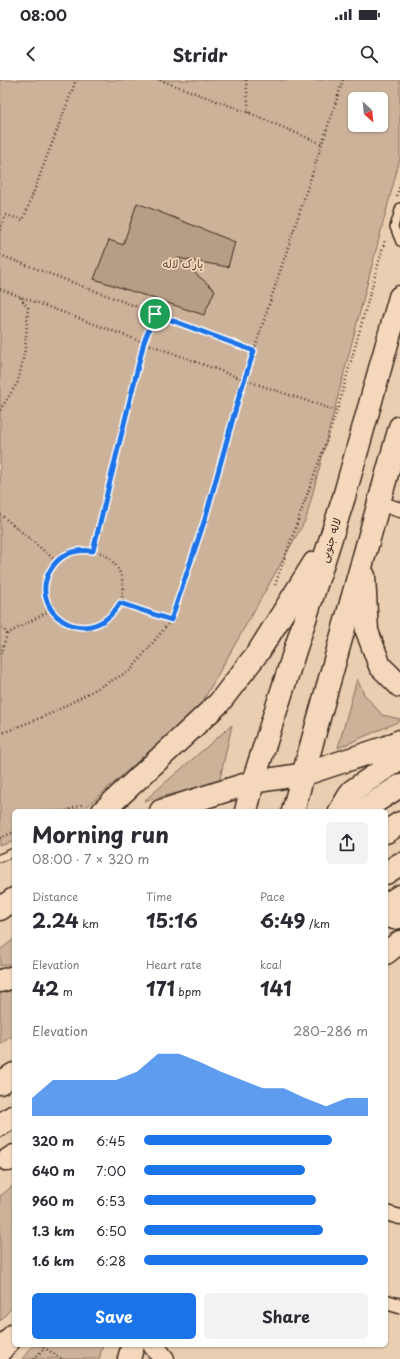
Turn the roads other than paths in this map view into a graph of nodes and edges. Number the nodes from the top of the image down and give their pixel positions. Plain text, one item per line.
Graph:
1 (400, 207) edge
2 (400, 242) edge
3 (400, 297) edge
4 (399, 434) edge
5 (379, 503) junction
6 (400, 510) edge
7 (334, 527) junction
8 (363, 557) junction
9 (400, 686) edge
10 (400, 740) edge
11 (400, 758) edge
12 (304, 774) junction
13 (253, 782) junction
14 (400, 786) edge
15 (95, 807) edge
16 (294, 808) edge
17 (167, 809) edge
18 (246, 809) edge
19 (348, 809) edge
20 (400, 823) edge
21 (388, 831) edge
22 (12, 853) edge
23 (0, 858) edge
24 (400, 864) edge
25 (388, 873) edge
26 (12, 895) edge
27 (400, 896) edge
28 (12, 900) edge
29 (388, 904) edge
30 (0, 906) edge
31 (0, 909) edge
32 (388, 916) edge
33 (400, 917) edge
34 (400, 942) edge
35 (388, 951) edge
36 (12, 977) edge
37 (0, 980) edge
38 (12, 1075) edge
39 (0, 1083) edge
40 (12, 1117) edge
41 (0, 1125) edge
42 (388, 1214) edge
43 (400, 1217) edge
44 (388, 1303) edge
45 (400, 1306) edge
46 (12, 1337) edge
47 (132, 1347) edge
48 (155, 1347) edge
49 (0, 1351) edge
50 (129, 1359) edge
51 (164, 1359) edge

1 - 2 lane
3 - 7 main road, لاله جنوبی
4 - 5 main road
5 - 6 street
5 - 8 main road
7 - 13 main road, لاله جنوبی
7 - 15 main road
8 - 9 main road
8 - 12 main road
10 - 12 main road
11 - 19 main road
12 - 13 main road
12 - 16 main road
13 - 17 main road
13 - 18 main road, لاله جنوبی
14 - 19 main road
20 - 21 main road
22 - 23 lane
24 - 25 main road
26 - 30 main road
27 - 29 main road
28 - 31 main road
32 - 33 main road
34 - 35 main road
36 - 37 main road
38 - 39 main road
40 - 41 main road
42 - 43 street
44 - 45 street
46 - 49 main road
47 - 50 main road
48 - 51 main road

